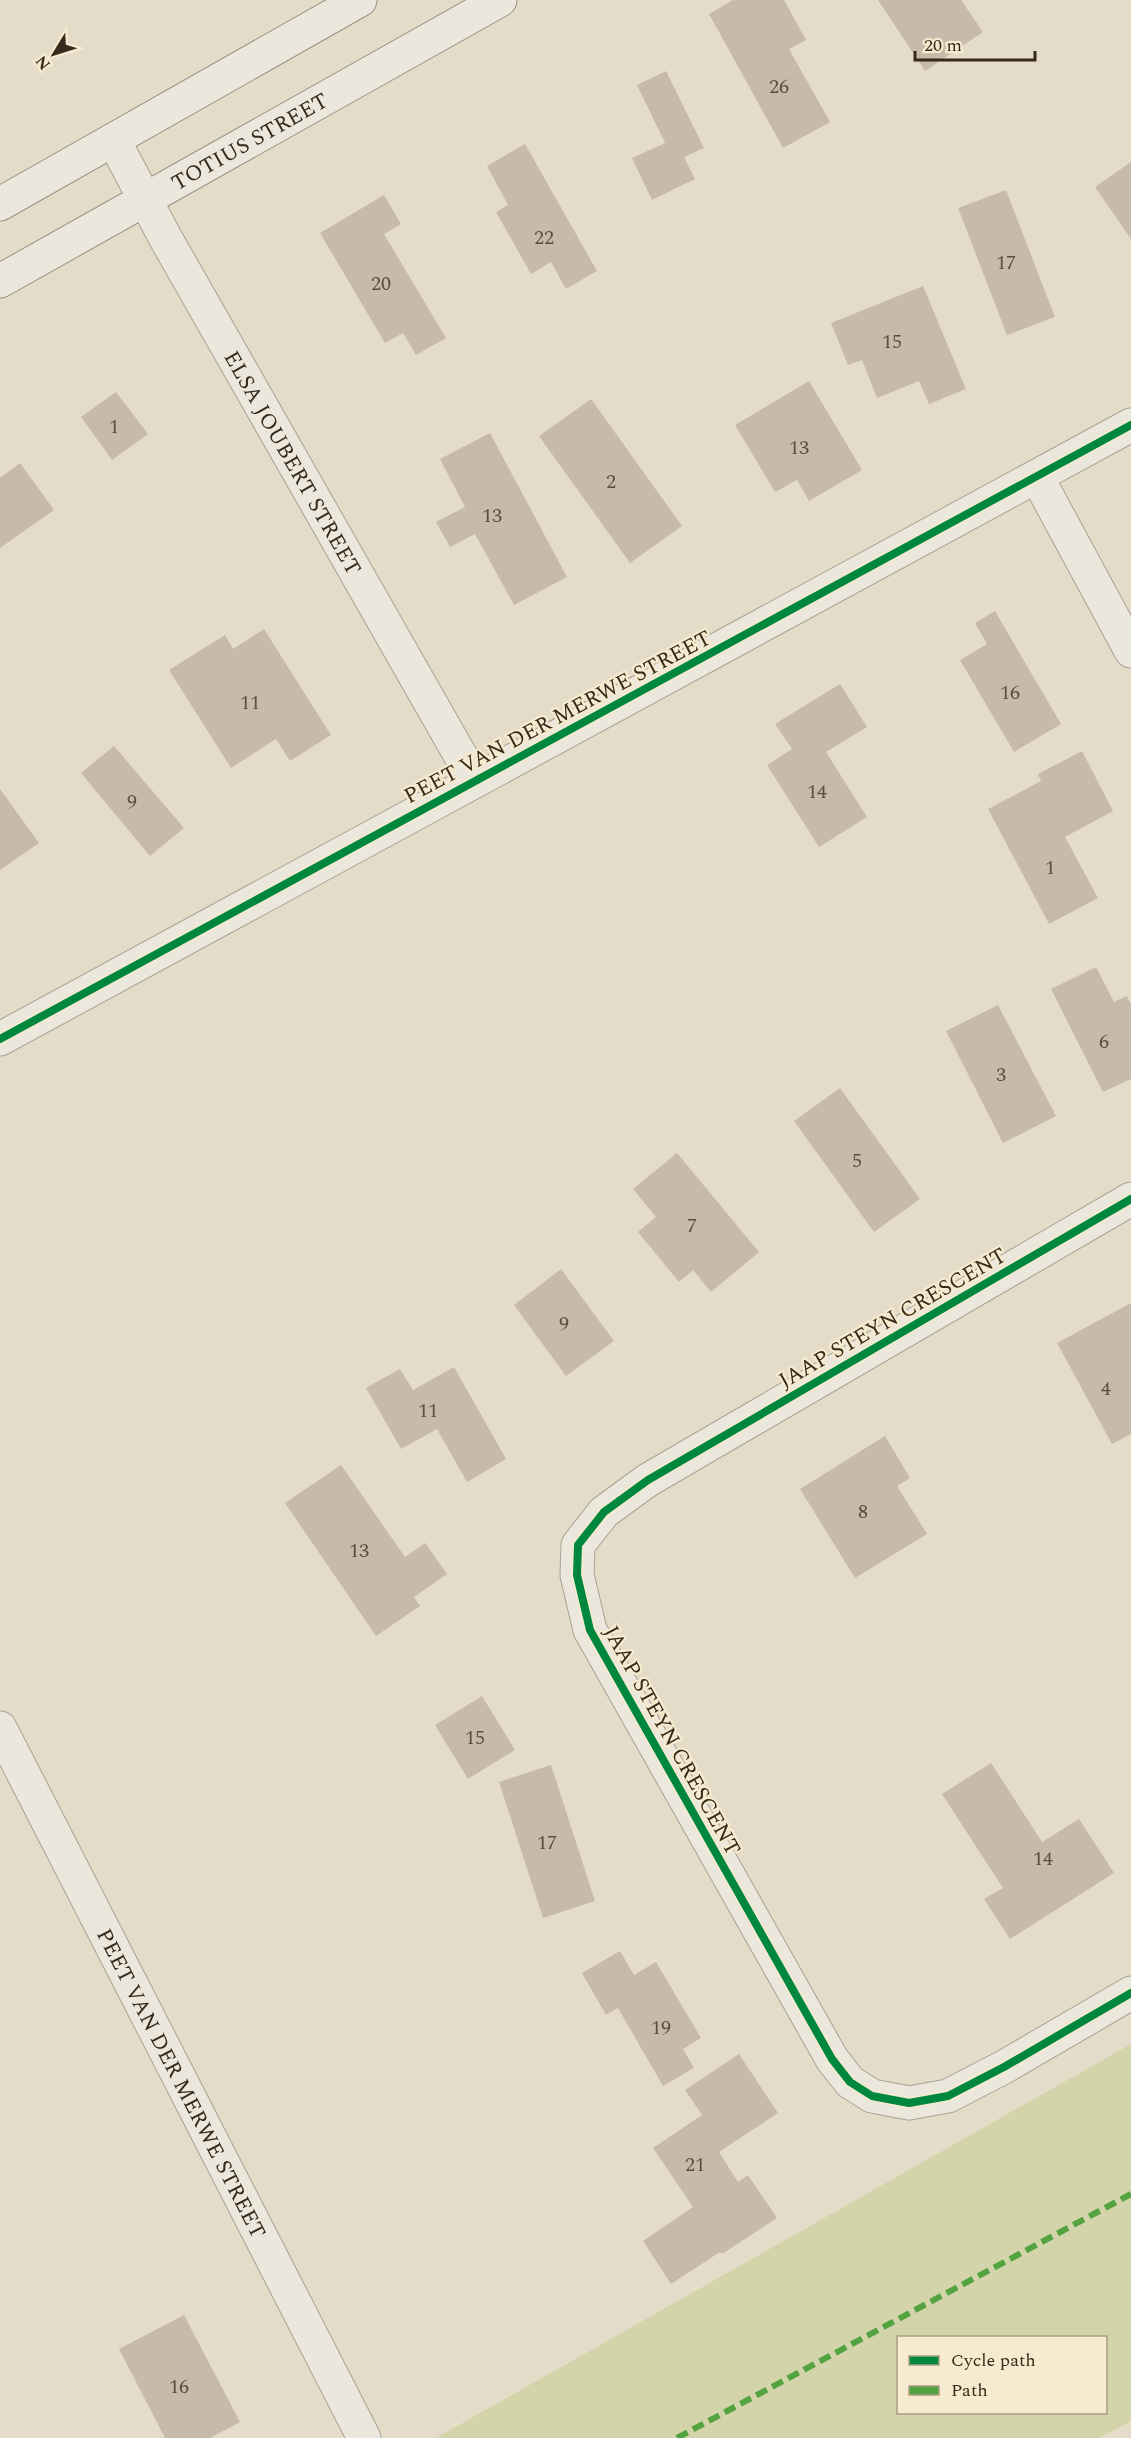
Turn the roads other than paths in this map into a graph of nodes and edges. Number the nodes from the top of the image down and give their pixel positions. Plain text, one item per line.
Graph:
1 (360, 0) edge
2 (500, 0) edge
3 (114, 141) junction
4 (145, 199) junction
5 (0, 204) edge
6 (0, 281) edge
7 (1131, 425) edge
8 (1037, 477) junction
9 (1131, 651) edge
10 (475, 780) junction
11 (0, 1039) edge
12 (1131, 1198) edge
13 (0, 1728) edge
14 (1131, 1993) edge
15 (364, 2438) edge

1 - 3 street
2 - 4 street, TOTIUS STREET
3 - 4 street, ELSA JOUBERT STREET
3 - 5 street
4 - 6 street, TOTIUS STREET
4 - 10 street, ELSA JOUBERT STREET
7 - 8 street, PEET VAN DER MERWE STREET
8 - 9 street
8 - 10 street, PEET VAN DER MERWE STREET
10 - 11 street, PEET VAN DER MERWE STREET
12 - 14 street, JAAP STEYN CRESCENT
13 - 15 street, PEET VAN DER MERWE STREET

